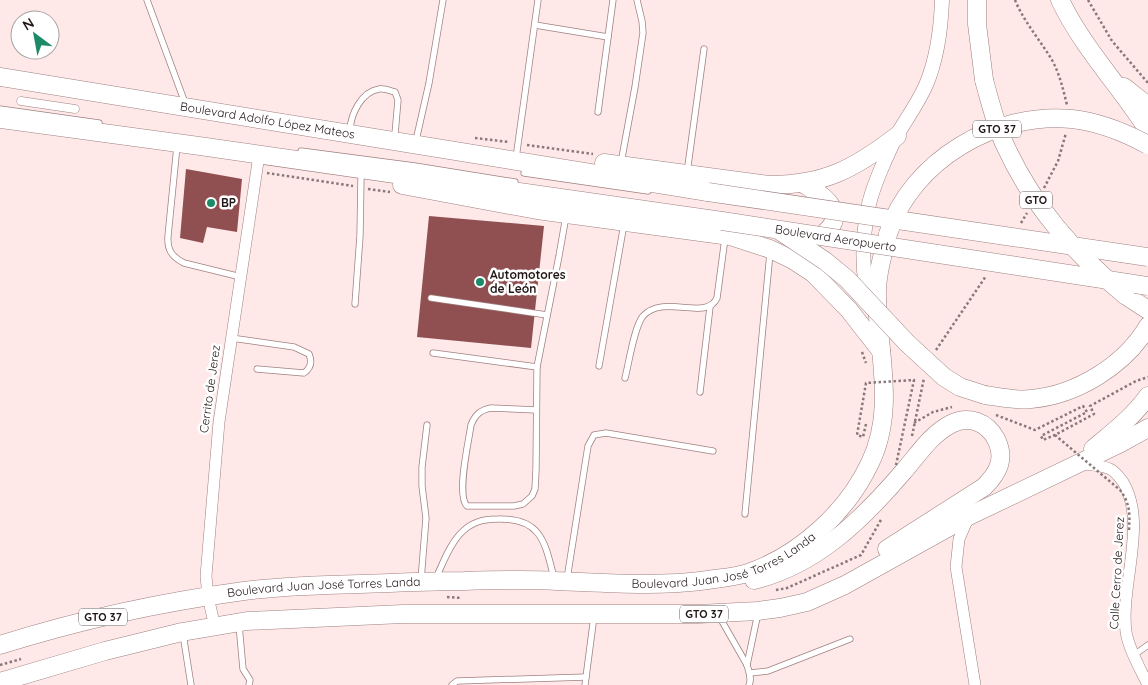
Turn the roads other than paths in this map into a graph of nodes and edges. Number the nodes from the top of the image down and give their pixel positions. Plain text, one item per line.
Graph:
1 (147, 0) edge
2 (443, 0) edge
3 (538, 0) edge
4 (613, 0) edge
5 (637, 0) edge
6 (942, 0) edge
7 (977, 0) edge
8 (1060, 0) edge
9 (535, 25) junction
10 (608, 37) junction
11 (704, 49) dead end
12 (0, 76) edge
13 (1110, 76) junction
14 (21, 101) dead end
15 (186, 106) junction
16 (1148, 106) edge
17 (0, 109) edge
18 (74, 109) dead end
19 (598, 112) dead end
20 (0, 119) edge
21 (103, 124) dead end
22 (350, 130) junction
23 (1148, 130) edge
24 (324, 131) junction
25 (395, 134) junction
26 (417, 136) junction
27 (897, 136) junction
28 (177, 144) junction
29 (1148, 145) edge
30 (292, 150) dead end
31 (517, 151) junction
32 (328, 163) junction
33 (258, 164) junction
34 (621, 166) junction
35 (530, 168) junction
36 (687, 175) junction
37 (361, 182) junction
38 (804, 184) junction
39 (524, 187) junction
40 (658, 192) dead end
41 (712, 212) dead end
42 (566, 214) junction
43 (722, 214) dead end
44 (624, 222) junction
45 (775, 228) junction
46 (728, 236) junction
47 (770, 249) junction
48 (1148, 257) edge
49 (241, 277) junction
50 (1148, 286) edge
51 (432, 298) dead end
52 (355, 304) dead end
53 (710, 307) junction
54 (1148, 310) edge
55 (547, 315) junction
56 (1148, 326) edge
57 (231, 338) junction
58 (881, 351) junction
59 (433, 352) dead end
60 (599, 366) dead end
61 (537, 367) junction
62 (257, 369) dead end
63 (625, 378) dead end
64 (700, 392) dead end
65 (1148, 396) edge
66 (536, 410) junction
67 (427, 425) dead end
68 (1148, 428) edge
69 (713, 451) dead end
70 (1078, 463) junction
71 (984, 487) junction
72 (745, 514) dead end
73 (969, 516) junction
74 (428, 581) junction
75 (561, 581) junction
76 (682, 584) junction
77 (844, 585) junction
78 (208, 597) junction
79 (758, 611) junction
80 (717, 613) junction
81 (594, 614) junction
82 (238, 623) junction
83 (214, 627) junction
84 (182, 632) junction
85 (850, 639) dead end
86 (1148, 644) edge
87 (0, 645) edge
88 (1134, 655) junction
89 (748, 665) junction
90 (750, 673) junction
91 (586, 676) junction
92 (0, 682) edge
93 (191, 685) edge
94 (249, 685) edge
95 (452, 685) edge
96 (585, 685) edge
97 (749, 685) edge
98 (975, 685) edge
99 (1148, 685) edge

1 - 15 lane
2 - 26 lane
3 - 9 lane
4 - 10 lane
5 - 34 lane
6 - 27 street
7 - 54 main road, GTO, bridge
8 - 13 main road
9 - 10 lane
9 - 31 lane
10 - 19 lane
11 - 36 lane
12 - 15 main road, Boulevard Adolfo López Mateos
13 - 16 main road
13 - 23 main road
14 - 18 street
15 - 24 main road, Boulevard Adolfo López Mateos
17 - 21 lane
20 - 28 main road
22 - 24 main road
22 - 25 main road
22 - 25 lane
24 - 35 main road, Boulevard Adolfo López Mateos
25 - 26 main road
26 - 31 main road
27 - 38 main road
27 - 58 street
28 - 33 main road
28 - 49 lane
29 - 58 main road, Boulevard Juan José Torres Landa / GTO 37, bridge
30 - 39 lane
31 - 34 main road
32 - 33 main road
32 - 37 main road
32 - 39 main road
33 - 49 street, Cerrito de Jerez
34 - 36 main road
35 - 40 lane
35 - 48 main road, Boulevard Aeropuerto, bridge
36 - 38 main road
37 - 42 main road
37 - 52 lane
38 - 46 main road
39 - 45 main road, Boulevard Aeropuerto, bridge
41 - 43 lane
42 - 44 main road
42 - 55 lane
44 - 46 main road
44 - 60 lane
45 - 50 main road, Boulevard Aeropuerto, bridge
45 - 56 main road, bridge
46 - 47 main road
46 - 53 lane
47 - 58 main road
47 - 72 lane
49 - 57 street, Cerrito de Jerez
51 - 55 lane
53 - 63 lane
53 - 64 lane
55 - 61 lane
57 - 62 lane
57 - 78 street, Cerrito de Jerez
58 - 76 main road, Boulevard Juan José Torres Landa / GTO 37
59 - 61 lane
61 - 66 lane
65 - 70 main road
66 - 66 lane
67 - 74 lane
68 - 70 main road, GTO 37
69 - 75 lane
70 - 73 main road, GTO 37
70 - 88 street, Calle Cerro de Jerez
71 - 73 street
71 - 76 main road
71 - 77 main road
73 - 77 main road, GTO 37
73 - 98 street
74 - 75 main road, Boulevard Juan José Torres Landa / GTO 37
74 - 75 lane
74 - 78 main road, Boulevard Juan José Torres Landa / GTO 37
75 - 76 main road, Boulevard Juan José Torres Landa / GTO 37
77 - 79 main road, GTO 37
78 - 83 street, Cerrito de Jerez
78 - 87 main road, Boulevard Juan José Torres Landa / GTO 37
79 - 80 main road, GTO 37
79 - 89 lane
80 - 81 main road, GTO 37
80 - 89 lane
81 - 82 main road, GTO 37
81 - 91 lane
82 - 83 main road, GTO 37
82 - 94 lane
83 - 84 main road, GTO 37
84 - 92 main road, GTO 37
84 - 93 lane
85 - 90 lane
86 - 88 lane
88 - 99 street, Calle Cerro de Jerez
89 - 90 lane
90 - 97 lane
91 - 95 lane
91 - 96 lane

